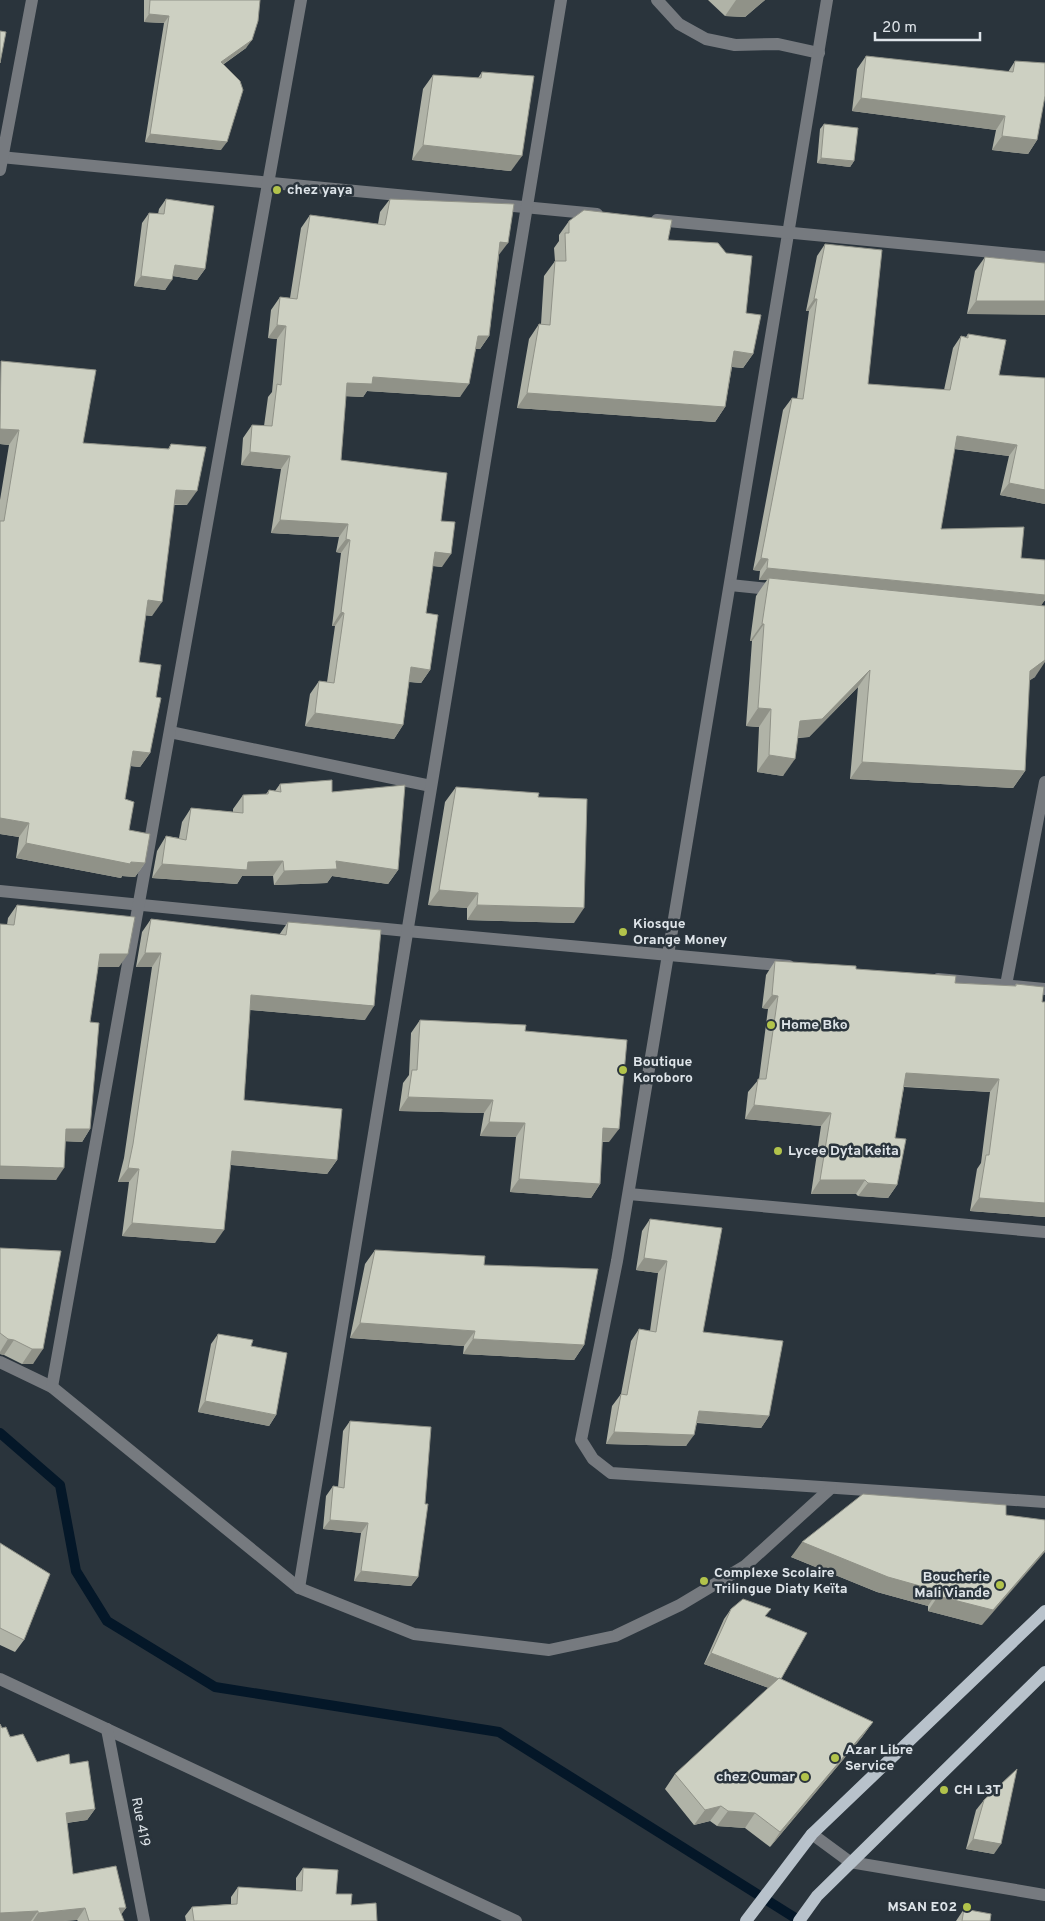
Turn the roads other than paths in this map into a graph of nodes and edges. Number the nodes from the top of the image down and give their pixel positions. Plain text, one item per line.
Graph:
1 (32, 0) edge
2 (301, 0) edge
3 (561, 0) edge
4 (657, 0) edge
5 (828, 0) edge
6 (819, 53) junction
7 (1, 161) edge
8 (268, 182) junction
9 (526, 207) junction
10 (614, 216) edge
11 (643, 218) edge
12 (788, 232) junction
13 (1045, 257) edge
14 (730, 585) junction
15 (789, 591) edge
16 (170, 732) junction
17 (1045, 782) edge
18 (431, 786) junction
19 (0, 891) edge
20 (138, 905) junction
21 (407, 931) junction
22 (669, 956) junction
23 (798, 967) edge
24 (926, 978) edge
25 (1006, 985) junction
26 (1045, 989) edge
27 (629, 1194) junction
28 (1045, 1232) edge
29 (0, 1362) edge
30 (52, 1387) junction
31 (830, 1488) junction
32 (1045, 1502) edge
33 (299, 1588) junction
34 (1045, 1611) edge
35 (1045, 1672) edge
36 (0, 1679) edge
37 (107, 1729) junction
38 (812, 1834) junction
39 (850, 1862) junction
40 (1045, 1894) edge
41 (746, 1920) edge
42 (144, 1921) edge
43 (516, 1921) edge
44 (800, 1921) edge

1 - 7 street
2 - 8 street
3 - 9 street
4 - 6 street
5 - 6 street
6 - 12 street
7 - 8 street
8 - 9 street
8 - 16 street
9 - 10 street
9 - 18 street
11 - 12 street
12 - 13 street
12 - 14 street
14 - 15 street
14 - 22 street
16 - 18 street
16 - 20 street
17 - 25 street
18 - 21 street
19 - 20 street
20 - 21 street
20 - 30 street
21 - 22 street
21 - 33 street
22 - 23 street
22 - 27 street
24 - 25 street
25 - 26 street
27 - 28 street
27 - 31 street
29 - 30 street
30 - 33 street
31 - 32 street
31 - 33 street
34 - 38 main road
35 - 39 main road
36 - 37 street
37 - 42 street, Rue 419
37 - 43 street
38 - 39 street
38 - 41 main road
39 - 40 street
39 - 44 main road

